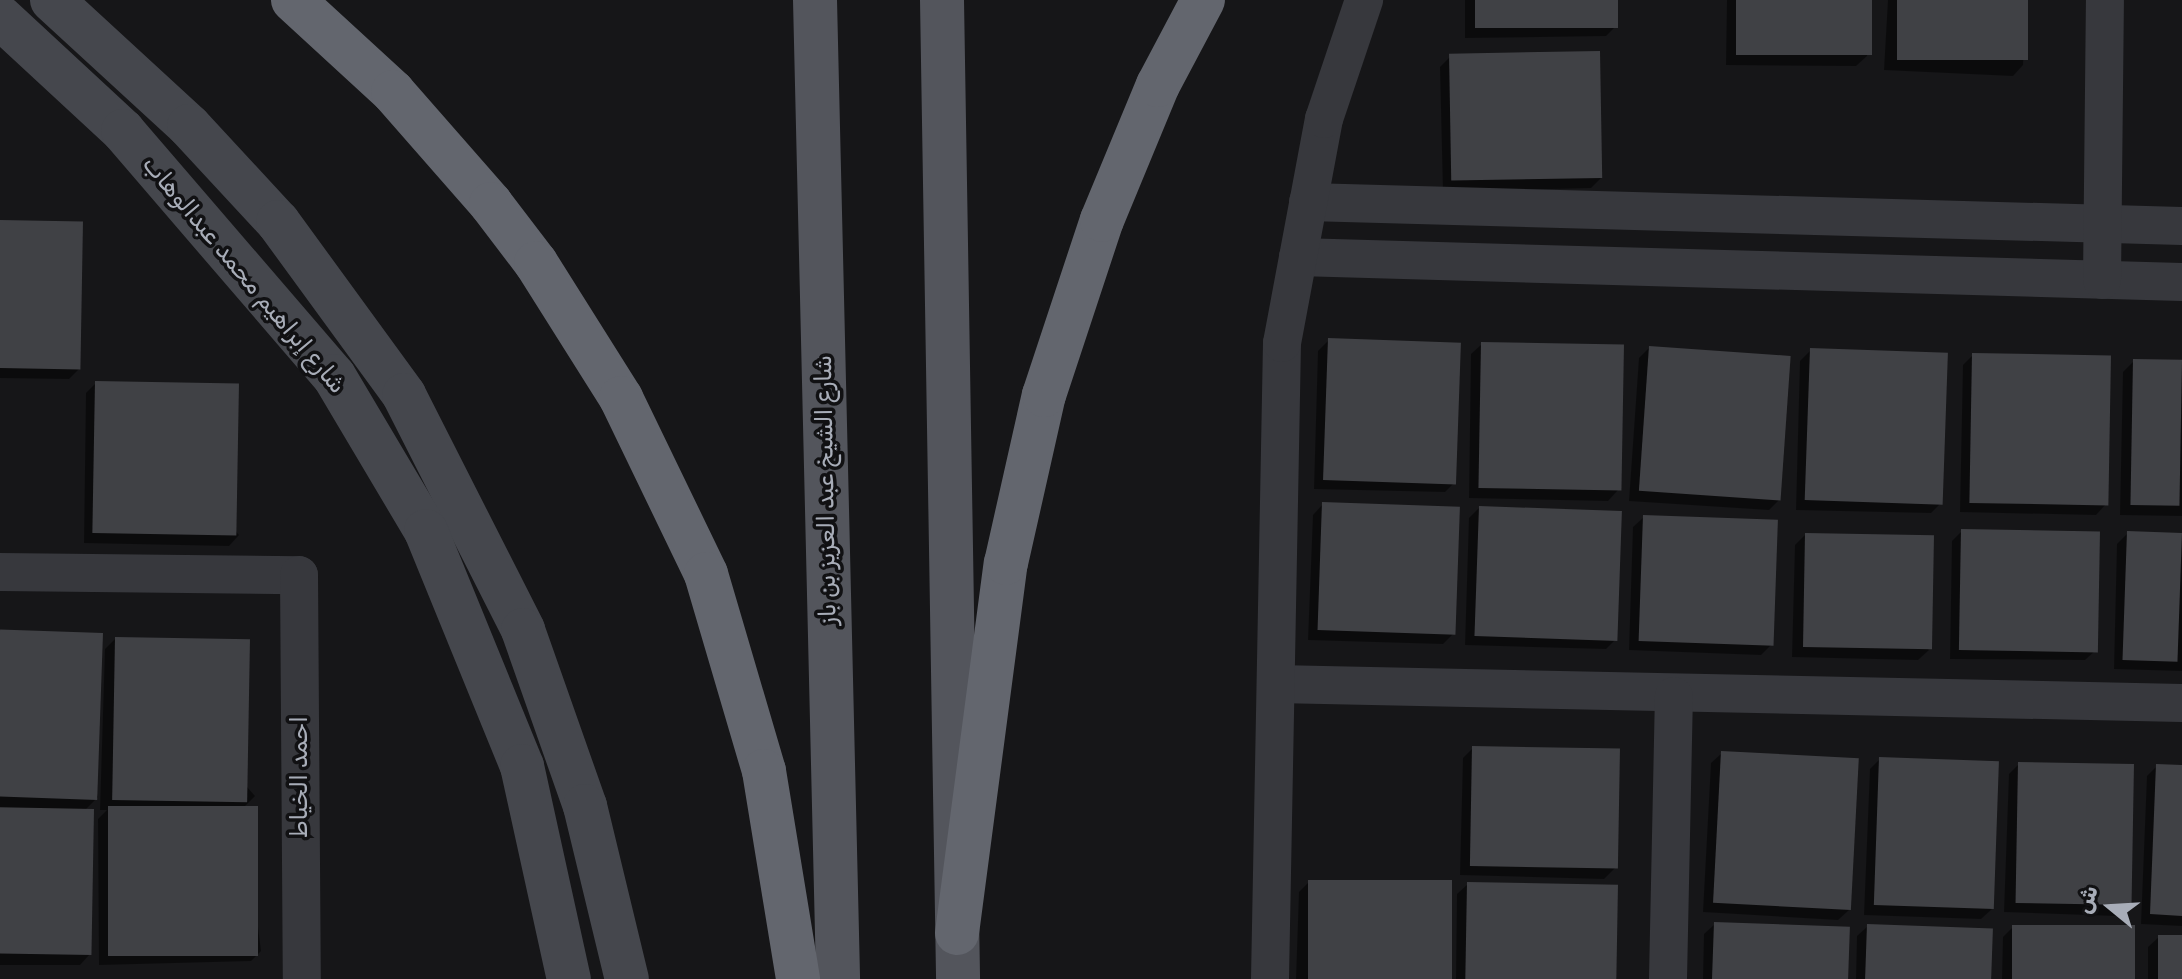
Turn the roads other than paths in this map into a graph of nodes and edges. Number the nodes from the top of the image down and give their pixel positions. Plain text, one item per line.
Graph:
1 (52, 0) edge
2 (293, 0) edge
3 (815, 0) edge
4 (942, 0) edge
5 (1203, 0) edge
6 (1364, 0) edge
7 (2105, 0) edge
8 (0, 17) edge
9 (1308, 202) junction
10 (2103, 224) junction
11 (2182, 226) edge
12 (1298, 257) junction
13 (2102, 280) junction
14 (2182, 282) edge
15 (0, 572) edge
16 (1276, 684) junction
17 (1674, 696) junction
18 (2182, 703) edge
19 (957, 933) junction
20 (302, 979) edge
21 (569, 979) edge
22 (627, 979) edge
23 (798, 979) edge
24 (838, 979) edge
25 (958, 979) edge
26 (1270, 979) edge
27 (1668, 979) edge

1 - 22 street
2 - 23 highway
3 - 24 main road, شارع الشيخ عبد العزيز بن باز
4 - 19 main road
5 - 19 highway
6 - 9 street
7 - 10 street
8 - 21 street, شارع إبراهيم محمد عبدالوهاب
9 - 10 street
9 - 12 street
10 - 11 street
10 - 13 street
12 - 13 street
12 - 16 street
13 - 14 street
15 - 20 street, احمد الخياط
16 - 17 street
16 - 26 street
17 - 18 street
17 - 27 street
19 - 25 main road

